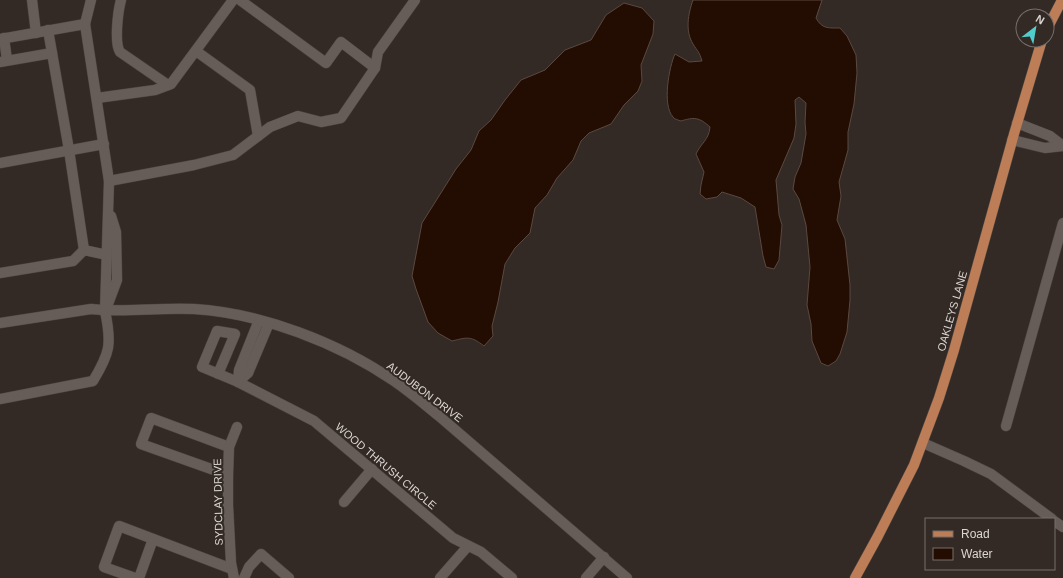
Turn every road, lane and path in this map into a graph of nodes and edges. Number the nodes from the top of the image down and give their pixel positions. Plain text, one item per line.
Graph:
1 (32, 0) edge
2 (91, 0) edge
3 (121, 0) edge
4 (233, 0) edge
5 (240, 0) edge
6 (415, 0) edge
7 (1062, 0) edge
8 (1055, 14) edge
9 (85, 24) junction
10 (48, 30) junction
11 (36, 32) junction
12 (2, 38) edge
13 (1040, 48) edge
14 (196, 51) junction
15 (52, 53) junction
16 (4, 61) edge
17 (374, 68) junction
18 (168, 85) junction
19 (96, 98) junction
20 (1017, 123) junction
21 (258, 136) junction
22 (1012, 140) junction
23 (104, 144) junction
24 (69, 150) junction
25 (0, 163) edge
26 (109, 181) junction
27 (108, 206) junction
28 (1063, 223) edge
29 (84, 250) junction
30 (107, 255) junction
31 (0, 273) edge
32 (105, 311) junction
33 (259, 320) junction
34 (0, 323) edge
35 (269, 324) junction
36 (218, 374) junction
37 (238, 382) junction
38 (0, 399) edge
39 (1006, 426) dead end
40 (237, 427) dead end
41 (923, 443) junction
42 (229, 447) junction
43 (372, 469) junction
44 (228, 476) junction
45 (344, 502) dead end
46 (1050, 518) edge
47 (154, 539) junction
48 (468, 546) junction
49 (604, 557) junction
50 (233, 573) edge
51 (135, 578) edge
52 (139, 578) edge
53 (244, 578) edge
54 (289, 578) edge
55 (440, 578) edge
56 (512, 578) edge
57 (586, 578) edge
58 (628, 578) edge
59 (855, 578) edge

1 - 11 street
2 - 9 street
3 - 18 street
4 - 14 street
5 - 17 street
6 - 17 street
7 - 8 main road
9 - 10 street
9 - 19 street
10 - 11 street
10 - 15 street
11 - 12 street
12 - 16 street
13 - 20 main road, OAKLEYS LANE
14 - 18 street
14 - 21 street
15 - 16 street
15 - 24 street
17 - 21 street
18 - 19 street
19 - 23 street
20 - 22 main road, OAKLEYS LANE
20 - 22 street
21 - 26 street
22 - 41 main road, OAKLEYS LANE
23 - 24 street
23 - 26 street
24 - 25 street
24 - 29 street
26 - 27 street
27 - 30 street
27 - 32 street
28 - 39 street
29 - 30 street
29 - 31 street
30 - 32 street
32 - 33 street, AUDUBON DRIVE
32 - 34 street, AUDUBON DRIVE
32 - 38 street
33 - 35 street, AUDUBON DRIVE
33 - 37 street
35 - 37 street
35 - 49 street, AUDUBON DRIVE
36 - 36 street, WOOD THRUSH CIRCLE
36 - 37 street, WOOD THRUSH CIRCLE
37 - 43 street, WOOD THRUSH CIRCLE
40 - 42 street, SYDCLAY DRIVE
41 - 46 street
41 - 59 main road, OAKLEYS LANE
42 - 44 street, SYDCLAY DRIVE
42 - 44 street
43 - 45 street
43 - 48 street, WOOD THRUSH CIRCLE
44 - 50 street, SYDCLAY DRIVE
47 - 50 street
47 - 51 street
47 - 52 street
48 - 55 street
48 - 56 street, WOOD THRUSH CIRCLE
49 - 57 street
49 - 58 street, AUDUBON DRIVE
53 - 54 street

